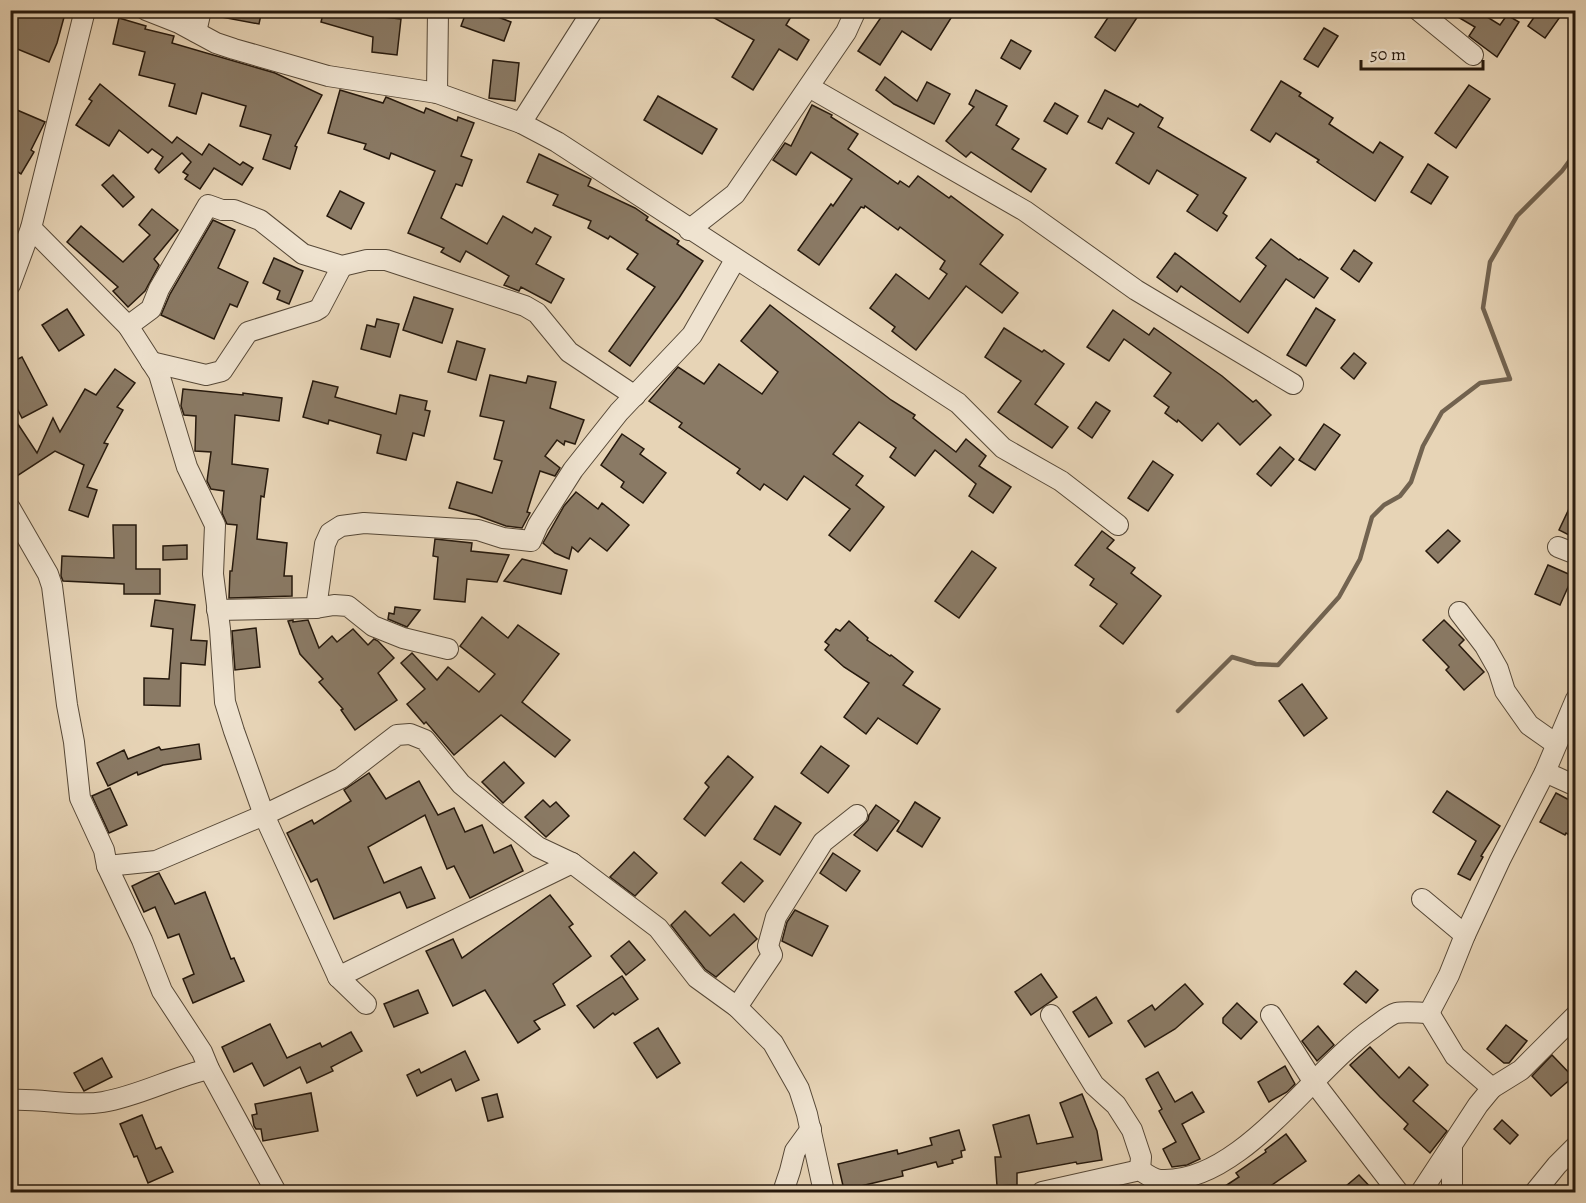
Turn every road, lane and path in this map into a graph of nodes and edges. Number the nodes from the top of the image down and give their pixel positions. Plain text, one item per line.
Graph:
1 (85, 10) edge
2 (146, 10) edge
3 (201, 10) edge
4 (438, 10) edge
5 (593, 10) edge
6 (856, 10) edge
7 (1418, 10) edge
8 (196, 32) junction
9 (1473, 55) dead end
10 (809, 87) junction
11 (436, 93) junction
12 (521, 123) junction
13 (32, 228) junction
14 (689, 230) junction
15 (735, 260) junction
16 (342, 266) junction
17 (10, 285) edge
18 (128, 326) junction
19 (151, 362) junction
20 (1293, 384) dead end
21 (635, 396) junction
22 (10, 508) edge
23 (1118, 525) dead end
24 (316, 608) junction
25 (217, 610) junction
26 (1459, 612) dead end
27 (448, 649) dead end
28 (1575, 699) edge
29 (1556, 744) junction
30 (1545, 772) junction
31 (1575, 786) edge
32 (264, 815) junction
33 (857, 815) dead end
34 (572, 863) junction
35 (107, 866) junction
36 (1422, 899) dead end
37 (1465, 935) junction
38 (338, 977) junction
39 (366, 1004) dead end
40 (737, 1007) junction
41 (1429, 1013) junction
42 (1051, 1015) dead end
43 (1271, 1015) dead end
44 (1575, 1015) edge
45 (209, 1069) junction
46 (1313, 1081) junction
47 (1492, 1088) junction
48 (10, 1100) edge
49 (811, 1129) junction
50 (1575, 1146) edge
51 (1452, 1147) junction
52 (1140, 1170) junction
53 (1158, 1187) edge
54 (276, 1192) edge
55 (783, 1192) edge
56 (824, 1192) edge
57 (1042, 1192) edge
58 (1398, 1192) edge
59 (1421, 1192) edge
60 (1452, 1192) edge
61 (1535, 1192) edge

1 - 13 street
2 - 8 street
3 - 8 street
4 - 11 street
5 - 12 street
6 - 10 street
7 - 9 street
8 - 11 street
10 - 14 street
10 - 20 street
11 - 12 street
12 - 14 street
13 - 17 street
13 - 18 street
14 - 15 street
15 - 21 street
15 - 23 street
16 - 18 street
16 - 19 street
16 - 21 street
18 - 19 street
19 - 25 street
21 - 24 street
22 - 35 street
24 - 25 street
24 - 27 street
25 - 32 street
26 - 29 street
28 - 29 street
29 - 30 street
30 - 31 street
30 - 37 street
32 - 34 street
32 - 35 street
32 - 38 street
33 - 40 street
34 - 38 street
34 - 40 street
35 - 45 street
36 - 37 street
37 - 41 street
38 - 39 street
40 - 49 street
41 - 46 street
41 - 47 street
42 - 52 street
43 - 46 street
44 - 47 street
45 - 48 street
45 - 54 street
46 - 53 street
46 - 58 street
47 - 51 street
49 - 55 street
49 - 56 street
50 - 61 street
51 - 59 street
51 - 60 street
52 - 53 street
52 - 57 street

